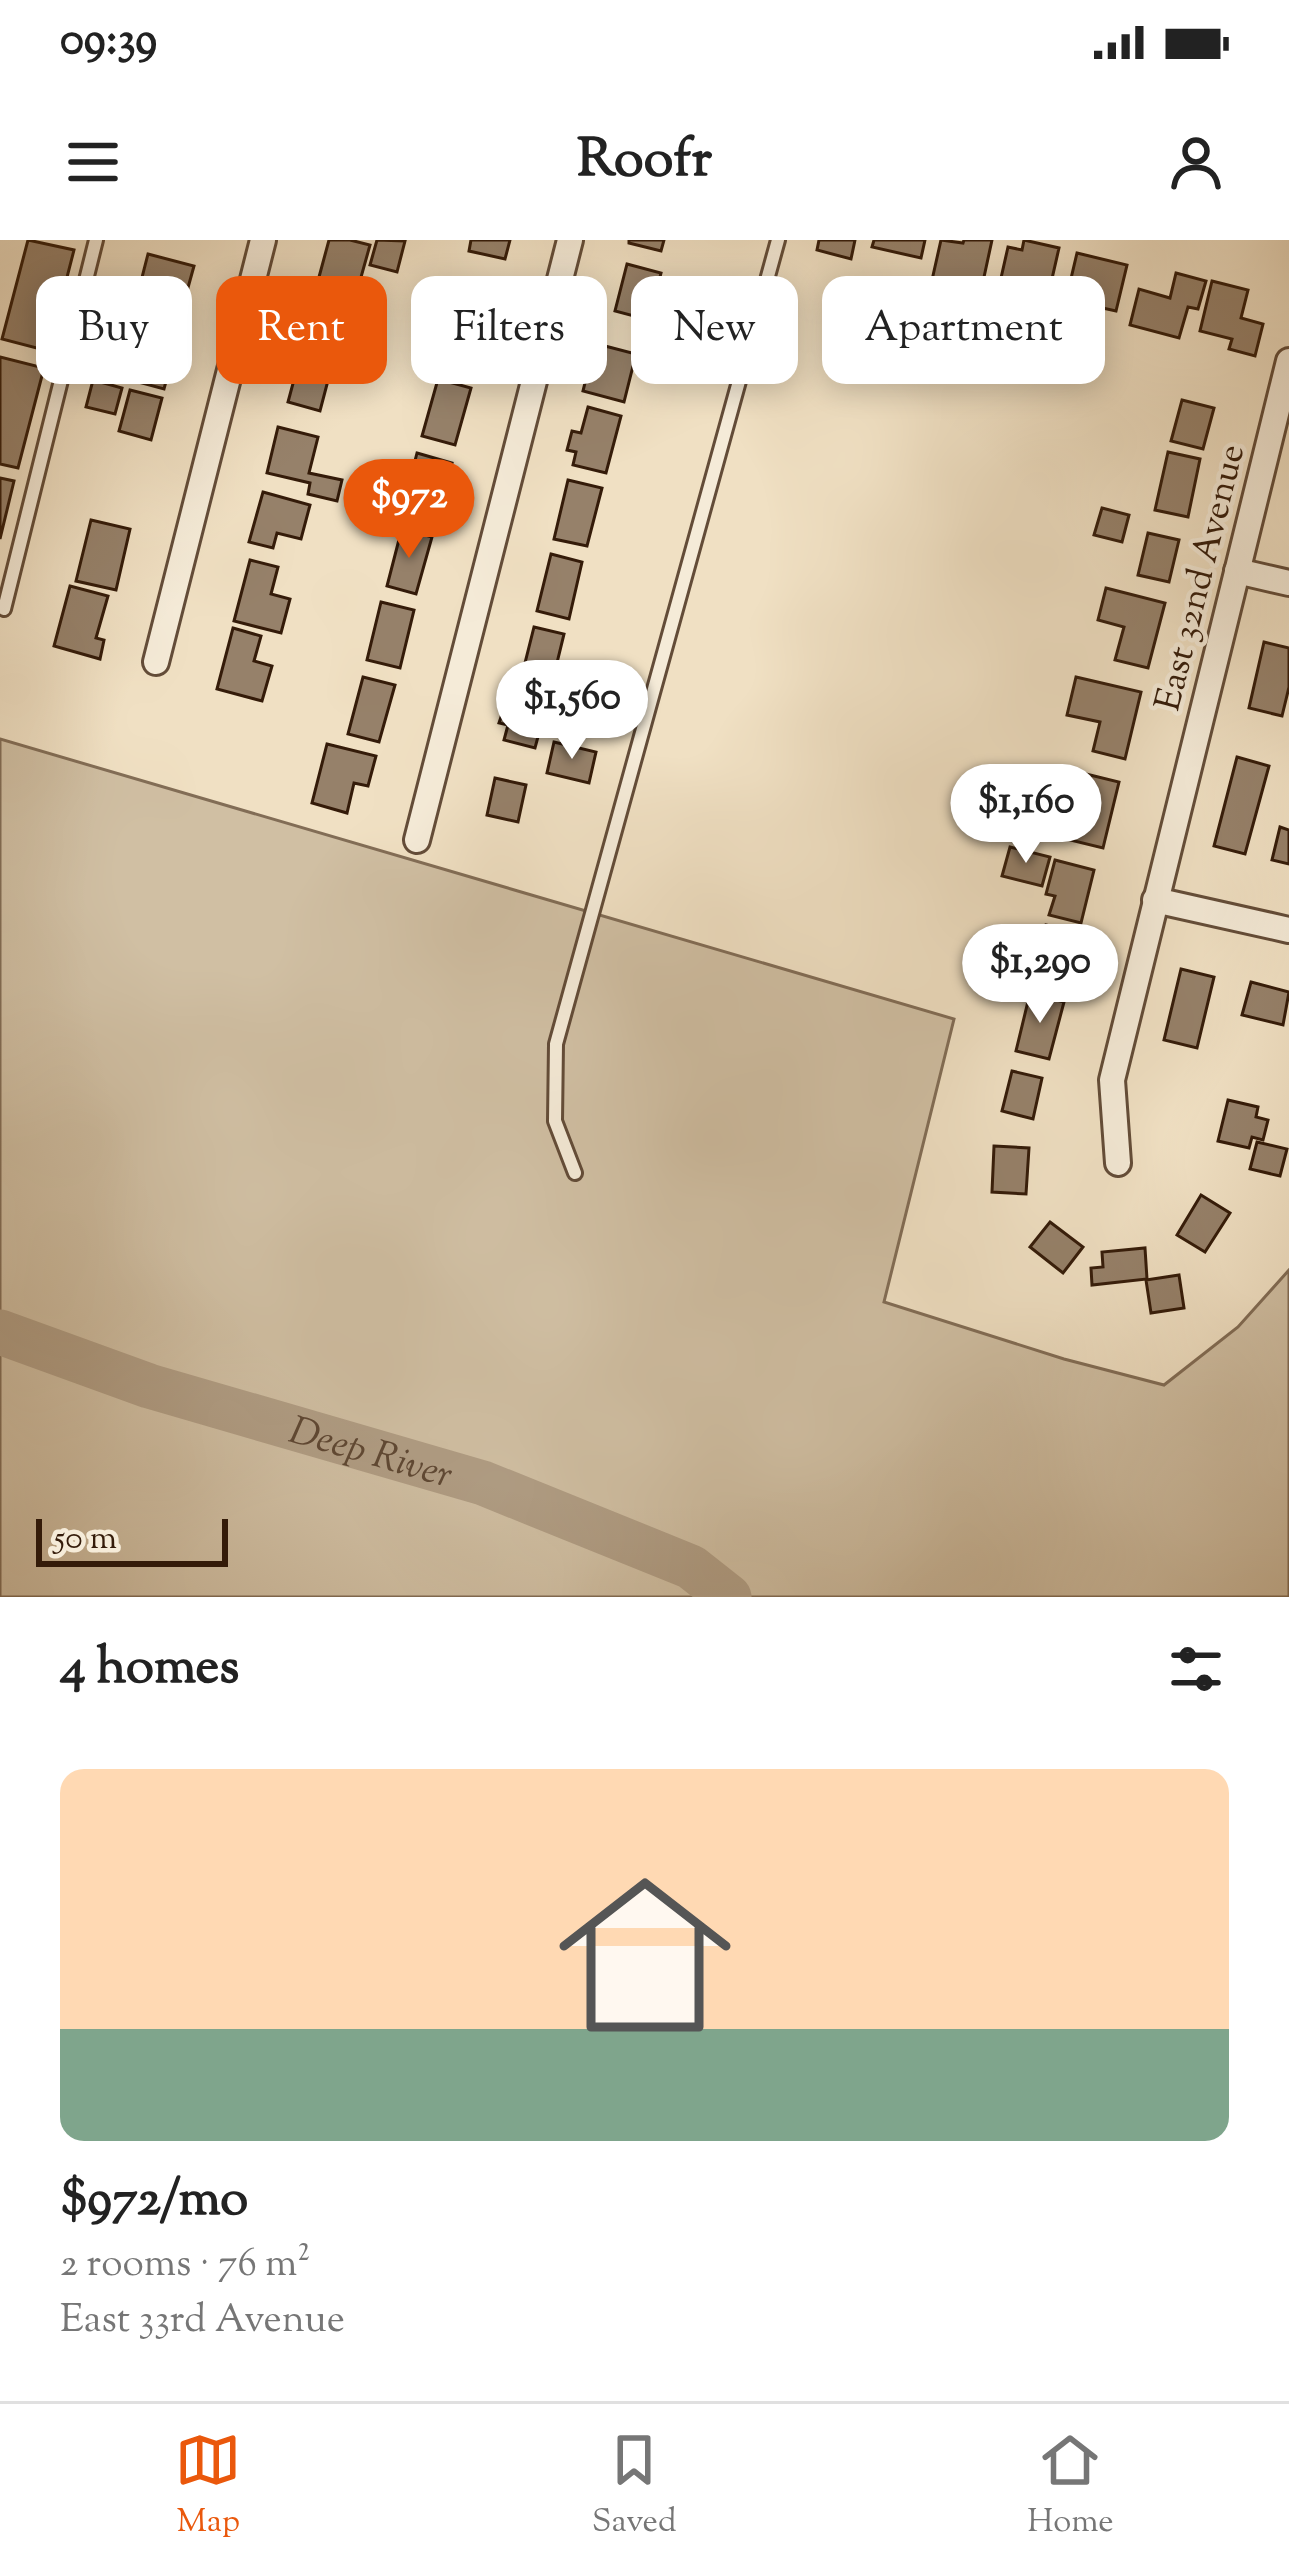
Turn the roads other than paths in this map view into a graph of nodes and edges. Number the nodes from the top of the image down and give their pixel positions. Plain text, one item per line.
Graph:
1 (96, 240) edge
2 (263, 240) edge
3 (570, 240) edge
4 (778, 240) edge
5 (1289, 361) edge
6 (1237, 572) junction
7 (1289, 583) edge
8 (4, 608) dead end
9 (156, 662) dead end
10 (417, 840) dead end
11 (1155, 900) junction
12 (1289, 930) edge
13 (1118, 1163) dead end
14 (575, 1173) dead end

1 - 8 lane
2 - 9 street
3 - 10 street
4 - 14 lane
5 - 6 street, East 32nd Avenue
6 - 7 street
6 - 11 street, East 32nd Avenue
11 - 12 street
11 - 13 street, East 32nd Avenue

